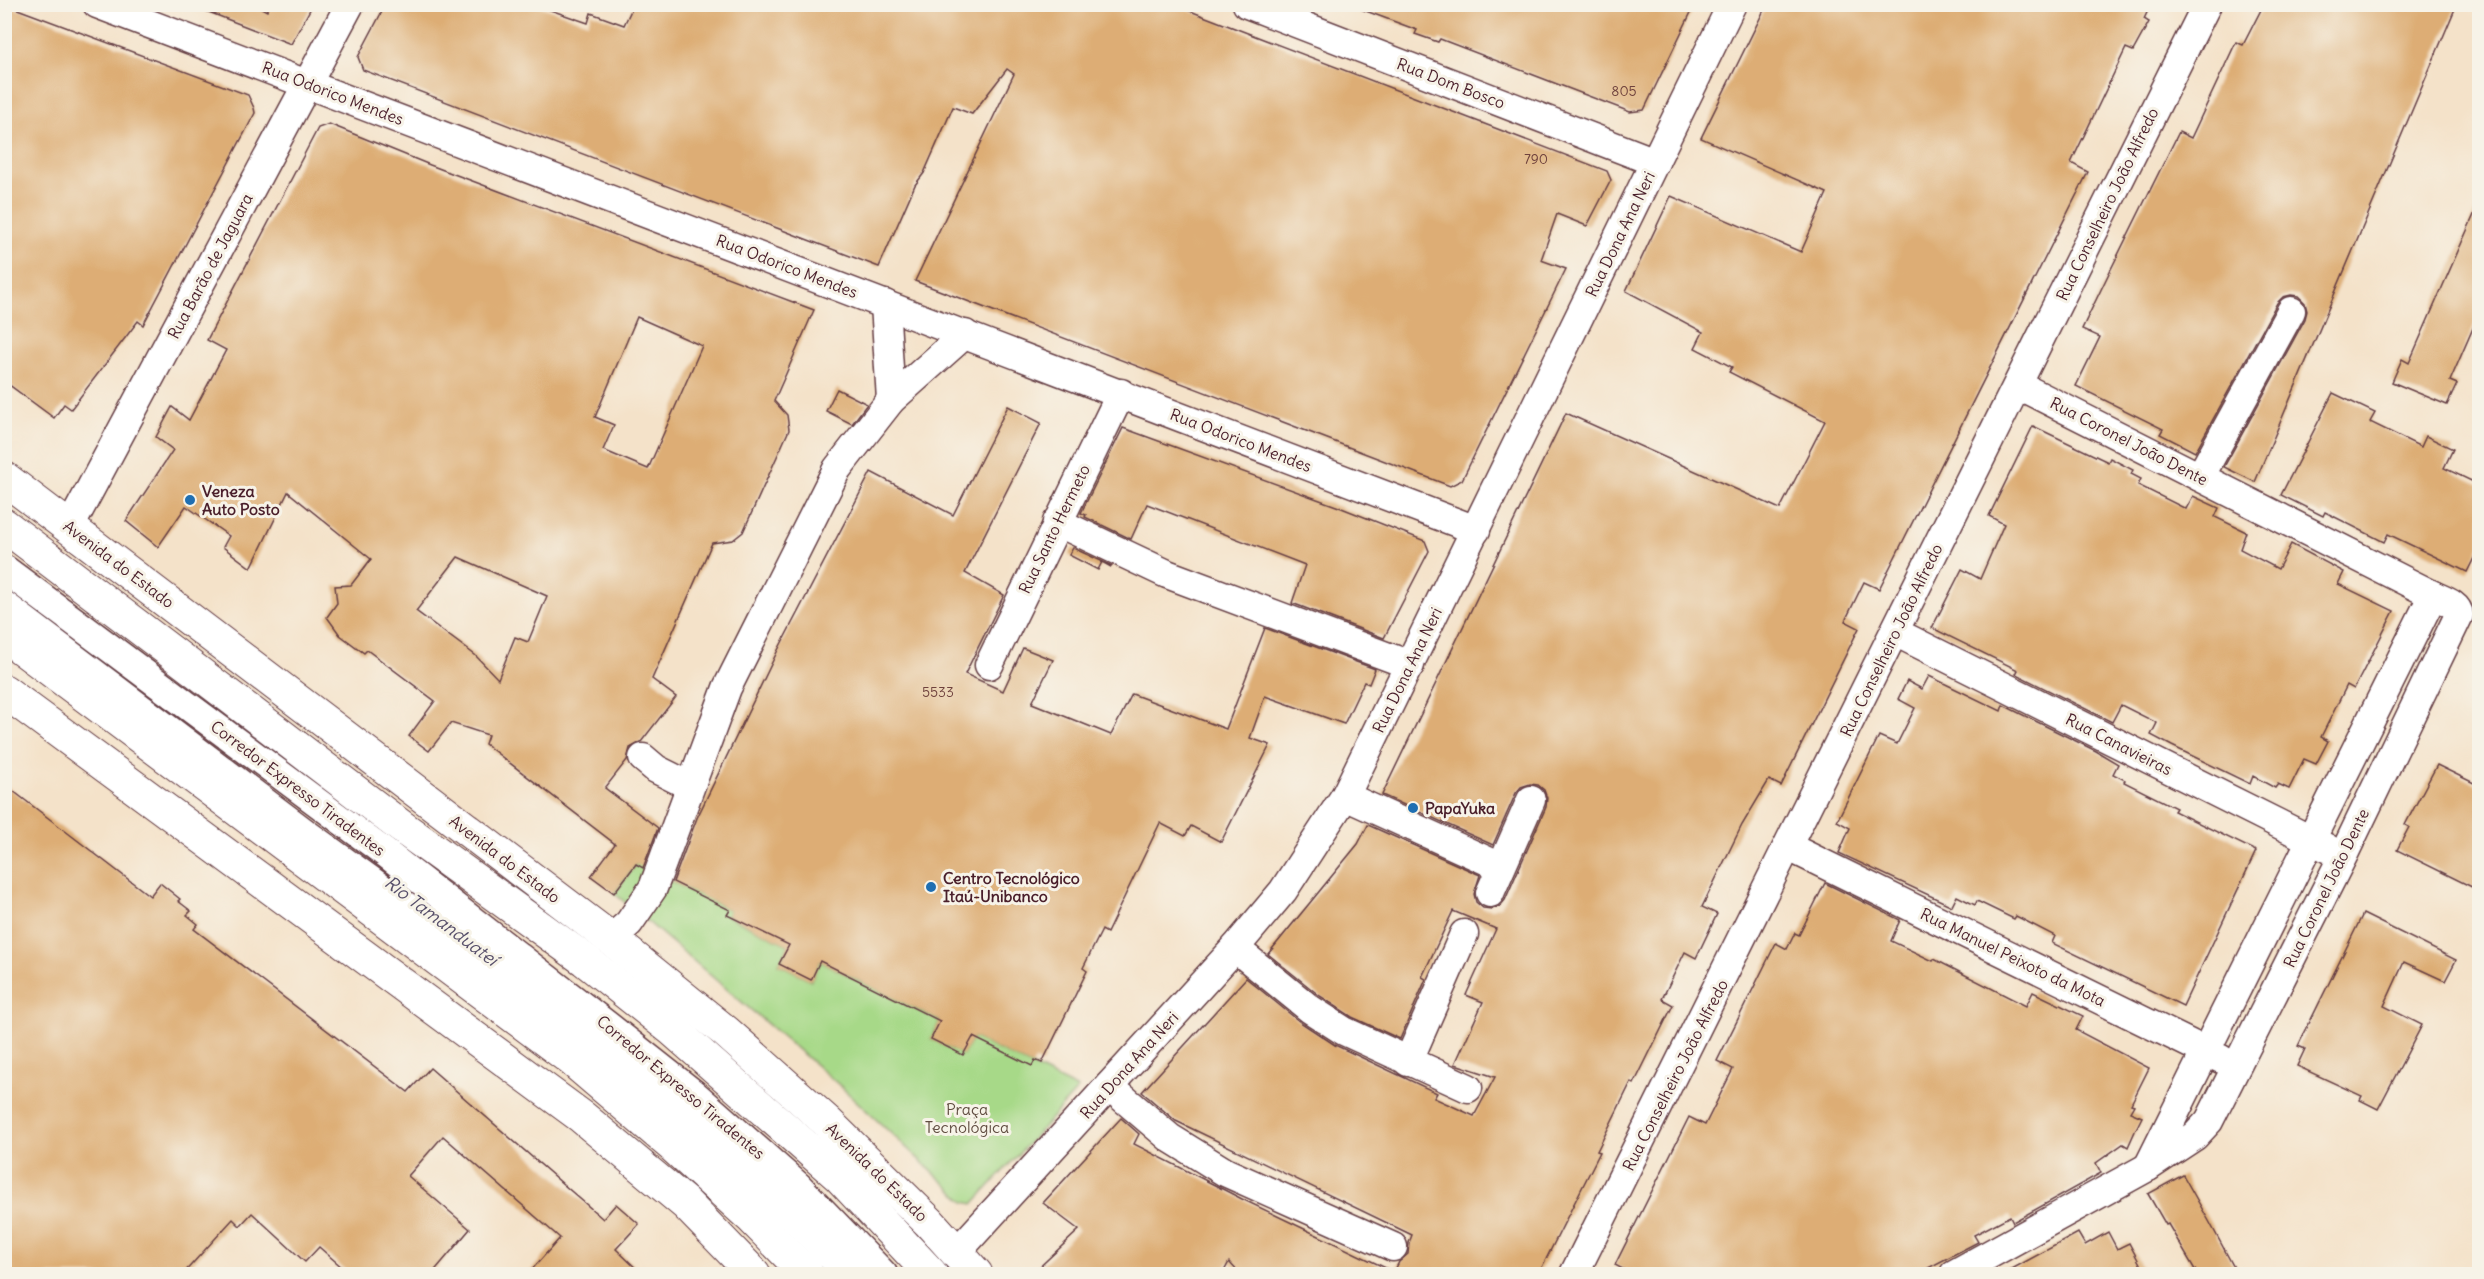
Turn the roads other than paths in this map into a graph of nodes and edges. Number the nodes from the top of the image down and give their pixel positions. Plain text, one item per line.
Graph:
1 (97, 4) edge
2 (350, 4) edge
3 (1247, 4) edge
4 (1732, 4) edge
5 (2207, 4) edge
6 (308, 84) junction
7 (1655, 162) junction
8 (885, 304) junction
9 (2291, 311) dead end
10 (964, 334) junction
11 (2018, 385) junction
12 (1121, 393) junction
13 (891, 400) junction
14 (2200, 477) junction
15 (4, 478) edge
16 (1057, 522) junction
17 (4, 525) edge
18 (70, 527) junction
19 (1476, 530) junction
20 (4, 569) edge
21 (2433, 594) junction
22 (4, 605) edge
23 (1894, 632) junction
24 (4, 635) edge
25 (989, 665) dead end
26 (1410, 665) junction
27 (4, 691) edge
28 (643, 758) dead end
29 (690, 786) junction
30 (1346, 796) junction
31 (1531, 800) dead end
32 (2311, 840) junction
33 (1789, 847) junction
34 (2343, 856) junction
35 (1501, 867) junction
36 (1490, 893) dead end
37 (1464, 934) dead end
38 (611, 939) junction
39 (1234, 948) junction
40 (2205, 1052) junction
41 (1408, 1062) junction
42 (2237, 1067) junction
43 (1109, 1086) junction
44 (1468, 1088) dead end
45 (2148, 1167) junction
46 (1393, 1247) dead end
47 (966, 1264) edge
48 (754, 1275) edge
49 (807, 1275) edge
50 (848, 1275) edge
51 (883, 1275) edge
52 (931, 1275) edge
53 (1574, 1275) edge
54 (1954, 1275) edge

1 - 6 street, Rua Odorico Mendes
2 - 6 street, Rua Barão de Jaguara
3 - 7 street, Rua Dom Bosco
4 - 7 street, Rua Dona Ana Neri
5 - 11 street, Rua Conselheiro João Alfredo
6 - 8 street, Rua Odorico Mendes
6 - 18 street, Rua Barão de Jaguara
7 - 19 street, Rua Dona Ana Neri
8 - 10 street, Rua Odorico Mendes
8 - 13 street
9 - 14 street
10 - 12 street, Rua Odorico Mendes
10 - 13 street
11 - 14 street, Rua Coronel João Dente
11 - 23 street, Rua Conselheiro João Alfredo
12 - 16 street, Rua Santo Hermeto
12 - 19 street, Rua Odorico Mendes
13 - 29 street
14 - 21 street, Rua Coronel João Dente
15 - 18 main road, Avenida do Estado
16 - 25 street, Rua Santo Hermeto
16 - 26 street
17 - 52 main road, Avenida do Estado
18 - 38 main road, Avenida do Estado
19 - 26 street, Rua Dona Ana Neri
20 - 51 street, Corredor Expresso Tiradentes
21 - 32 street, Rua Coronel João Dente
21 - 34 street, Rua Coronel João Dente
22 - 50 street, Corredor Expresso Tiradentes
23 - 32 street, Rua Canavieiras
23 - 33 street, Rua Conselheiro João Alfredo
24 - 49 main road
26 - 30 street, Rua Dona Ana Neri
27 - 48 main road
28 - 29 street
29 - 38 street
30 - 35 street
30 - 39 street, Rua Dona Ana Neri
31 - 35 street
32 - 34 street, Rua Canavieiras
32 - 40 street, Rua Coronel João Dente
33 - 40 street, Rua Manuel Peixoto da Mota
33 - 53 street, Rua Conselheiro João Alfredo
34 - 42 street, Rua Coronel João Dente
35 - 36 street
37 - 41 street
38 - 47 main road, Avenida do Estado
39 - 41 street
39 - 43 street, Rua Dona Ana Neri
40 - 42 street, Rua Manuel Peixoto da Mota
40 - 45 street, Rua Coronel João Dente
41 - 44 street
42 - 45 street, Rua Coronel João Dente
43 - 46 street
43 - 47 street, Rua Dona Ana Neri
45 - 54 street, Rua Coronel João Dente

